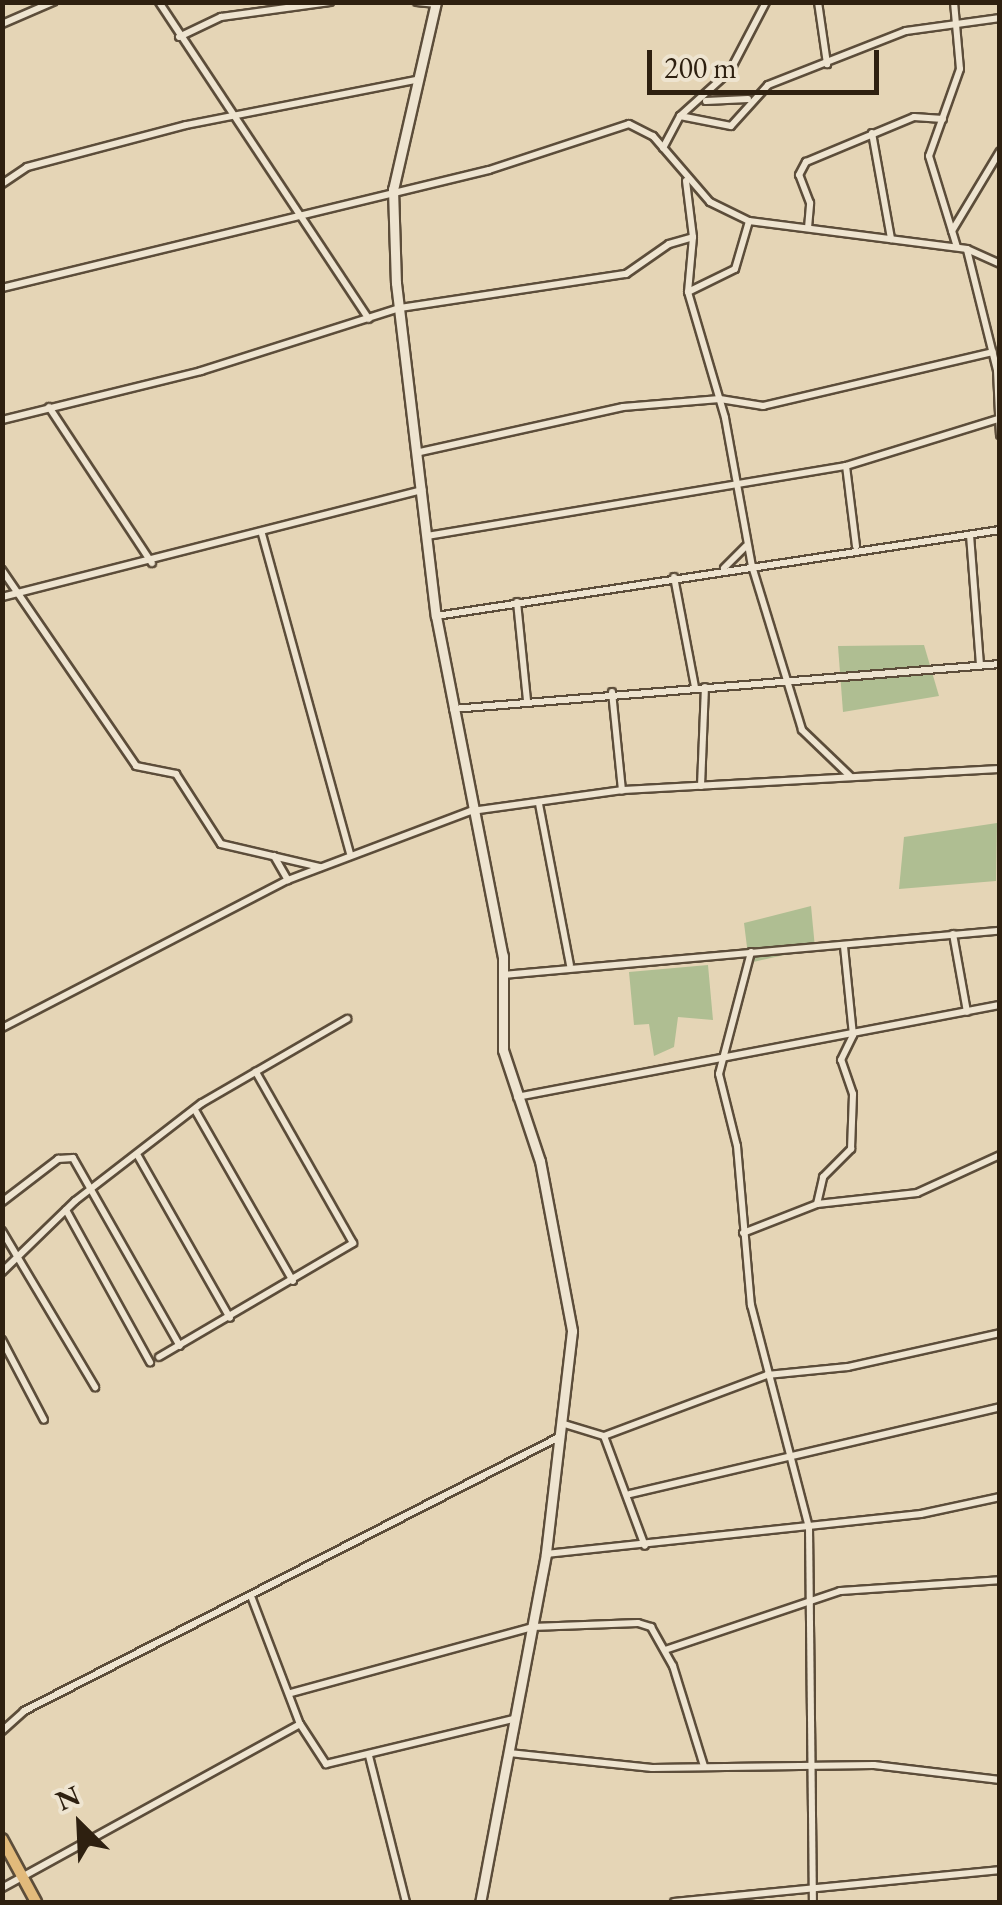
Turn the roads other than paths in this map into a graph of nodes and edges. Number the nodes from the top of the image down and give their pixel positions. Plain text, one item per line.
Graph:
1 (53, 2) edge
2 (159, 2) edge
3 (330, 2) edge
4 (418, 2) edge
5 (766, 2) edge
6 (818, 2) edge
7 (954, 2) edge
8 (436, 3) edge
9 (1000, 18) edge
10 (957, 22) junction
11 (2, 24) edge
12 (178, 36) junction
13 (827, 64) junction
14 (421, 79) junction
15 (748, 99) junction
16 (704, 101) junction
17 (235, 115) junction
18 (680, 116) junction
19 (943, 118) junction
20 (872, 134) junction
21 (663, 148) junction
22 (1000, 151) edge
23 (685, 178) junction
24 (2, 184) edge
25 (393, 189) junction
26 (298, 212) junction
27 (749, 221) junction
28 (808, 228) junction
29 (952, 233) junction
30 (694, 237) junction
31 (891, 239) junction
32 (957, 247) junction
33 (966, 248) junction
34 (1000, 264) edge
35 (2, 288) edge
36 (688, 292) junction
37 (400, 308) junction
38 (368, 319) junction
39 (993, 352) junction
40 (720, 399) junction
41 (49, 408) junction
42 (998, 419) edge
43 (2, 420) edge
44 (1000, 435) edge
45 (420, 452) junction
46 (846, 466) junction
47 (734, 482) junction
48 (424, 490) junction
49 (1000, 530) edge
50 (262, 534) junction
51 (970, 535) junction
52 (427, 536) junction
53 (747, 546) junction
54 (856, 546) junction
55 (152, 564) junction
56 (752, 566) junction
57 (724, 568) junction
58 (2, 570) edge
59 (674, 577) junction
60 (19, 593) junction
61 (2, 597) edge
62 (517, 602) junction
63 (436, 616) junction
64 (1000, 664) edge
65 (980, 666) junction
66 (788, 682) junction
67 (695, 687) junction
68 (706, 687) junction
69 (612, 692) junction
70 (527, 700) junction
71 (453, 708) junction
72 (1000, 770) edge
73 (851, 777) junction
74 (701, 786) junction
75 (622, 790) junction
76 (539, 804) junction
77 (470, 811) junction
78 (350, 853) junction
79 (274, 856) junction
80 (322, 868) junction
81 (288, 880) junction
82 (1000, 931) edge
83 (953, 934) junction
84 (844, 946) junction
85 (750, 952) junction
86 (570, 966) junction
87 (504, 975) junction
88 (1000, 1005) edge
89 (967, 1012) junction
90 (346, 1019) dead end
91 (2, 1028) edge
92 (853, 1035) junction
93 (723, 1058) junction
94 (256, 1072) junction
95 (517, 1098) junction
96 (195, 1110) junction
97 (1000, 1155) edge
98 (138, 1156) junction
99 (91, 1190) junction
100 (2, 1202) edge
101 (817, 1204) junction
102 (66, 1210) junction
103 (2, 1231) edge
104 (743, 1233) junction
105 (20, 1255) junction
106 (2, 1272) edge
107 (293, 1281) junction
108 (230, 1318) junction
109 (1000, 1333) edge
110 (2, 1340) edge
111 (180, 1346) junction
112 (159, 1357) dead end
113 (150, 1362) dead end
114 (767, 1375) junction
115 (94, 1387) dead end
116 (1000, 1406) edge
117 (44, 1420) dead end
118 (561, 1424) junction
119 (561, 1436) junction
120 (604, 1436) junction
121 (791, 1458) junction
122 (630, 1494) junction
123 (1000, 1497) edge
124 (809, 1527) junction
125 (645, 1546) junction
126 (546, 1554) junction
127 (1000, 1580) edge
128 (251, 1596) junction
129 (813, 1604) junction
130 (532, 1626) junction
131 (665, 1650) junction
132 (291, 1693) junction
133 (516, 1718) junction
134 (300, 1724) junction
135 (2, 1731) edge
136 (509, 1753) junction
137 (369, 1756) junction
138 (704, 1766) junction
139 (813, 1771) junction
140 (1000, 1780) edge
141 (2, 1840) edge
142 (1000, 1870) edge
143 (24, 1881) junction
144 (2, 1888) edge
145 (812, 1898) edge
146 (36, 1902) edge
147 (406, 1902) edge
148 (480, 1902) edge
149 (674, 1902) edge

1 - 11 street
2 - 12 street
3 - 12 street
4 - 8 street
5 - 16 street
6 - 13 street
7 - 10 street
8 - 14 street
9 - 10 street
10 - 13 street
10 - 19 street
12 - 17 street
13 - 15 street
14 - 17 street
14 - 25 street
15 - 16 street
15 - 18 street
16 - 18 street
17 - 24 street
17 - 26 street
18 - 21 street
19 - 20 street
19 - 29 street
20 - 28 street
20 - 31 street
21 - 23 street
21 - 25 street
22 - 29 street
23 - 27 street
23 - 30 street
25 - 26 street
25 - 37 street
26 - 35 street
26 - 38 street
27 - 28 street
27 - 36 street
28 - 31 street
29 - 32 street
30 - 36 street
30 - 37 street
31 - 32 street
32 - 33 street
33 - 34 street
33 - 39 street
36 - 40 street
37 - 38 street
37 - 45 street
38 - 41 street
39 - 40 street
39 - 42 street
40 - 45 street
40 - 47 street
41 - 43 street
41 - 55 street
42 - 44 street
42 - 46 street
45 - 48 street
46 - 47 street
46 - 54 street
47 - 52 street
47 - 53 street
48 - 50 street
48 - 52 street
49 - 51 street
50 - 55 street
50 - 78 street
51 - 54 street
51 - 65 street
52 - 63 street
53 - 56 street
53 - 57 street
54 - 56 street
55 - 60 street
56 - 57 street
56 - 66 street
57 - 59 street
58 - 60 street
59 - 62 street
59 - 67 street
60 - 61 street
60 - 79 street
62 - 63 street
62 - 70 street
63 - 71 street
64 - 65 street
65 - 66 street
66 - 68 street
66 - 73 street
67 - 68 street
67 - 69 street
68 - 74 street
69 - 70 street
69 - 75 street
70 - 71 street
71 - 77 street
72 - 73 street
73 - 74 street
74 - 75 street
75 - 76 street
76 - 77 street
76 - 86 street
77 - 78 street
77 - 87 street
78 - 80 street
79 - 80 street
79 - 81 street
80 - 81 street
81 - 91 street
82 - 83 street
83 - 84 street
83 - 89 street
84 - 85 street
84 - 92 street
85 - 86 street
85 - 93 street
86 - 87 street
87 - 95 street
88 - 89 street
89 - 92 street
90 - 94 street
92 - 93 street
92 - 101 street
93 - 95 street
93 - 104 street
94 - 96 street
94 - 107 street
95 - 118 street
96 - 98 street
96 - 107 street
97 - 101 street
98 - 99 street
98 - 108 street
99 - 100 street
99 - 102 street
99 - 111 street
101 - 104 street
102 - 105 street
102 - 113 street
103 - 105 street
104 - 114 street
105 - 106 street
105 - 115 street
107 - 108 street
108 - 111 street
109 - 114 street
110 - 117 street
111 - 112 street
114 - 120 street
114 - 121 street
116 - 121 street
118 - 119 street
118 - 120 street
119 - 126 street
119 - 128 street
120 - 122 street
121 - 122 street
121 - 124 street
122 - 125 street
123 - 124 street
124 - 125 street
124 - 129 street
125 - 126 street
126 - 130 street
127 - 129 street
128 - 132 street
128 - 135 street
129 - 131 street
129 - 139 street
130 - 131 street
130 - 132 street
130 - 133 street
131 - 138 street
132 - 134 street
133 - 136 street
133 - 137 street
134 - 137 street
134 - 143 street
136 - 138 street
136 - 148 street
137 - 147 street
138 - 139 street
139 - 140 street
139 - 145 street
141 - 143 main road
142 - 145 street
143 - 144 street
143 - 146 main road
145 - 149 street

